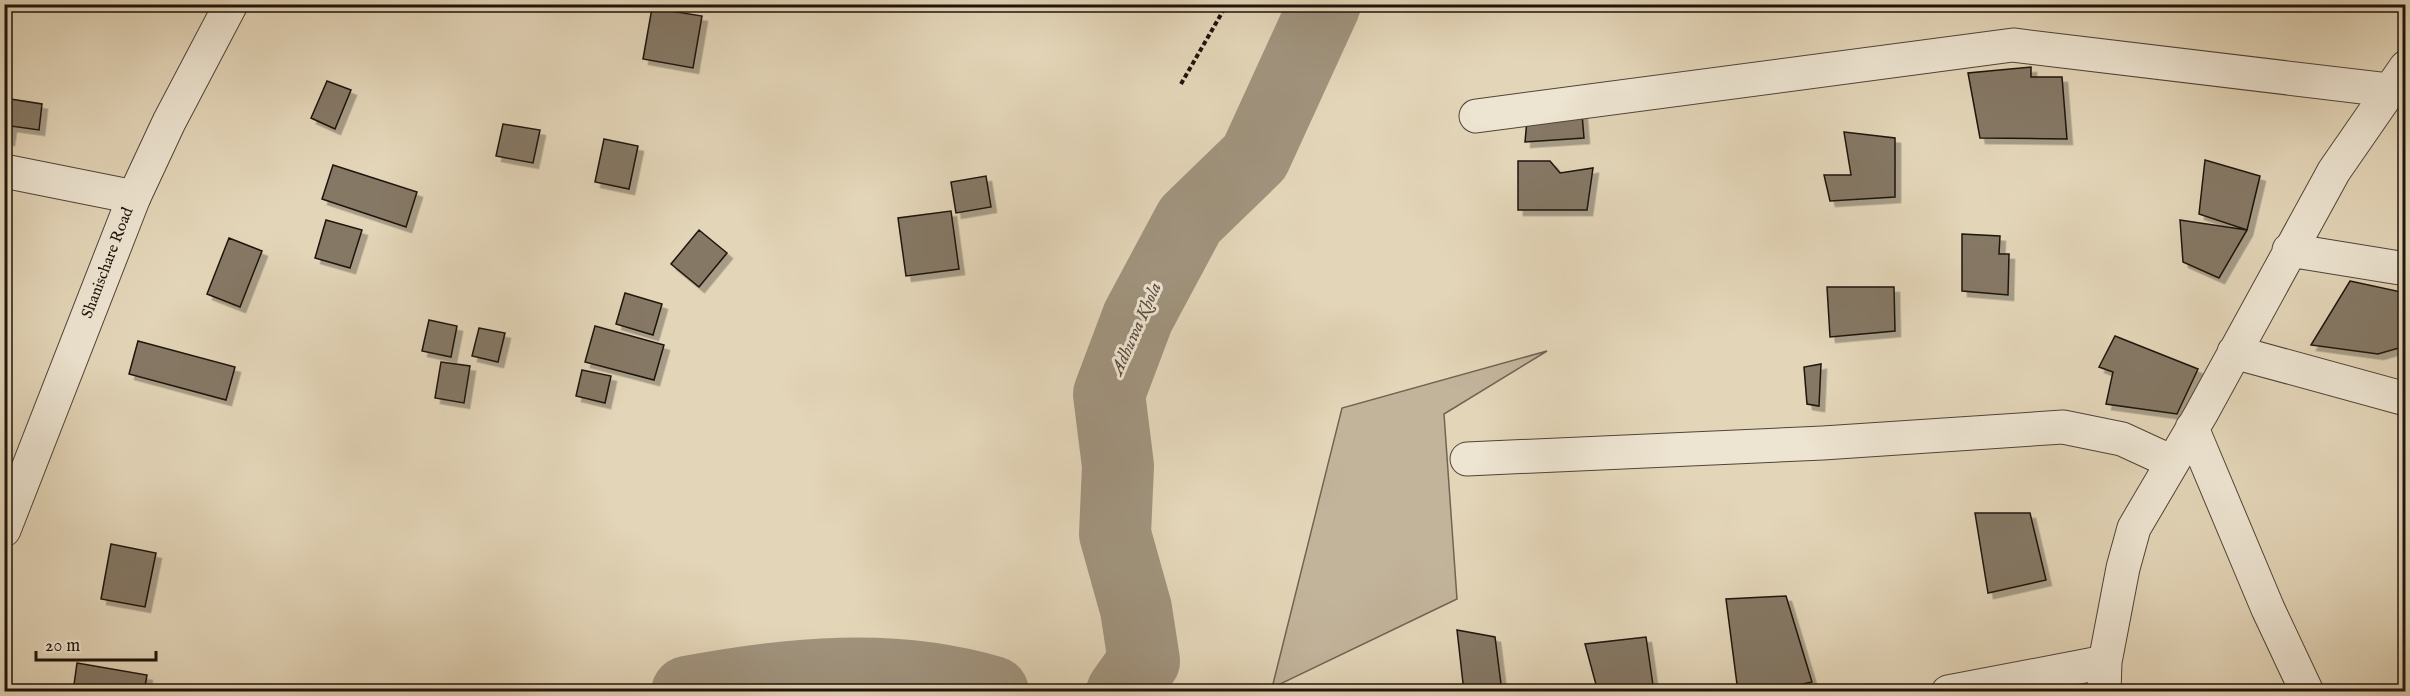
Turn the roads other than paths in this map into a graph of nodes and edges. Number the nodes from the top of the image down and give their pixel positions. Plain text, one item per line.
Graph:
1 (231, 4) edge
2 (2397, 79) edge
3 (1476, 116) dead end
4 (4, 171) edge
5 (134, 197) junction
6 (2289, 250) junction
7 (2406, 269) edge
8 (2234, 352) junction
9 (2406, 399) edge
10 (2192, 428) junction
11 (1467, 459) dead end
12 (2172, 462) junction
13 (4, 530) edge
14 (2105, 677) edge
15 (1948, 692) edge
16 (2307, 692) edge

1 - 5 street, Shanischare Road
2 - 3 street
2 - 6 street
4 - 5 street
5 - 13 street, Shanischare Road
6 - 7 street
6 - 8 street
8 - 9 street
8 - 10 street
10 - 12 street
10 - 16 street
11 - 12 street
12 - 14 street
14 - 15 street

